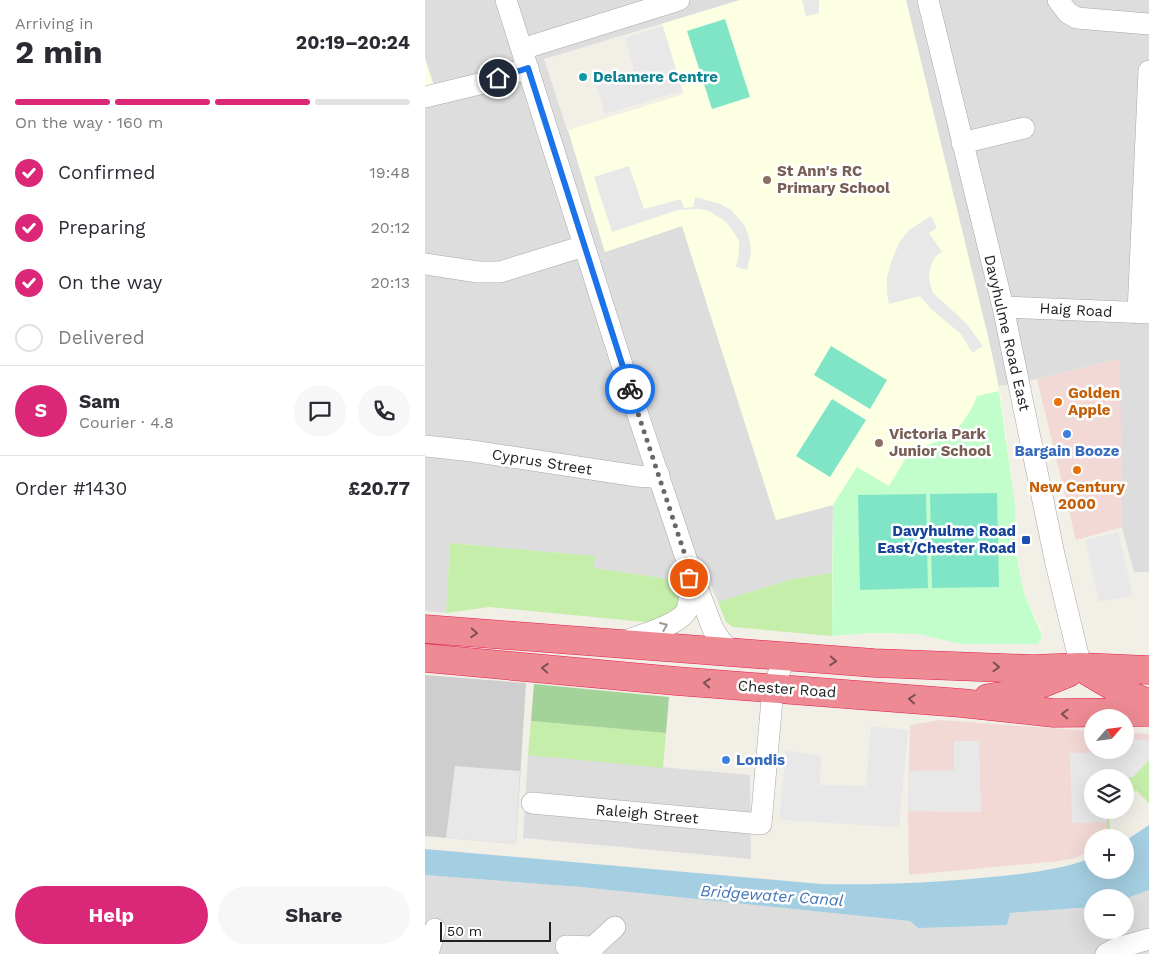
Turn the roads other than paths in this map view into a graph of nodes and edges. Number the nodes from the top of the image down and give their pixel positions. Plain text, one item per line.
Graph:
1 (506, 0) edge
2 (679, 0) edge
3 (928, 0) edge
4 (1058, 0) edge
5 (1149, 24) edge
6 (525, 58) junction
7 (1149, 71) edge
8 (425, 97) edge
9 (1024, 128) dead end
10 (962, 143) junction
11 (1147, 191) edge
12 (584, 246) junction
13 (425, 264) edge
14 (1003, 307) junction
15 (1144, 313) edge
16 (425, 446) edge
17 (659, 475) junction
18 (687, 561) junction
19 (425, 629) edge
20 (619, 643) junction
21 (733, 654) junction
22 (785, 657) junction
23 (425, 658) edge
24 (874, 664) junction
25 (1081, 667) junction
26 (1149, 670) edge
27 (773, 688) junction
28 (884, 697) junction
29 (961, 703) junction
30 (1149, 703) edge
31 (1149, 712) edge
32 (532, 803) dead end
33 (615, 927) dead end
34 (436, 930) edge
35 (1149, 939) edge
36 (566, 946) dead end
37 (593, 951) edge
38 (428, 954) edge
39 (1107, 954) edge

1 - 6 street
2 - 6 street
3 - 10 street, Davyhulme Road East
4 - 5 street
6 - 8 street
6 - 12 street
7 - 11 street
9 - 10 street
10 - 14 street, Davyhulme Road East
11 - 15 street
12 - 13 street
12 - 17 street
14 - 15 street, Haig Road
14 - 25 street, Davyhulme Road East
16 - 17 street, Cyprus Street
17 - 18 street
20 -> 18 street
18 - 21 street
19 -> 20 highway, Chester Road
20 - 21 highway, Chester Road
21 - 22 highway, Chester Road
22 -> 24 highway, Chester Road
22 - 27 street
27 -> 23 highway, Chester Road
24 -> 25 highway, Chester Road
24 - 28 highway
25 - 26 highway, Chester Road
25 - 29 highway
25 - 30 highway
27 - 28 highway, Chester Road
27 - 32 street, Raleigh Street
29 -> 28 highway, Chester Road
31 -> 29 highway, Chester Road
33 - 37 street
34 - 38 street
35 - 39 street
36 - 37 street

